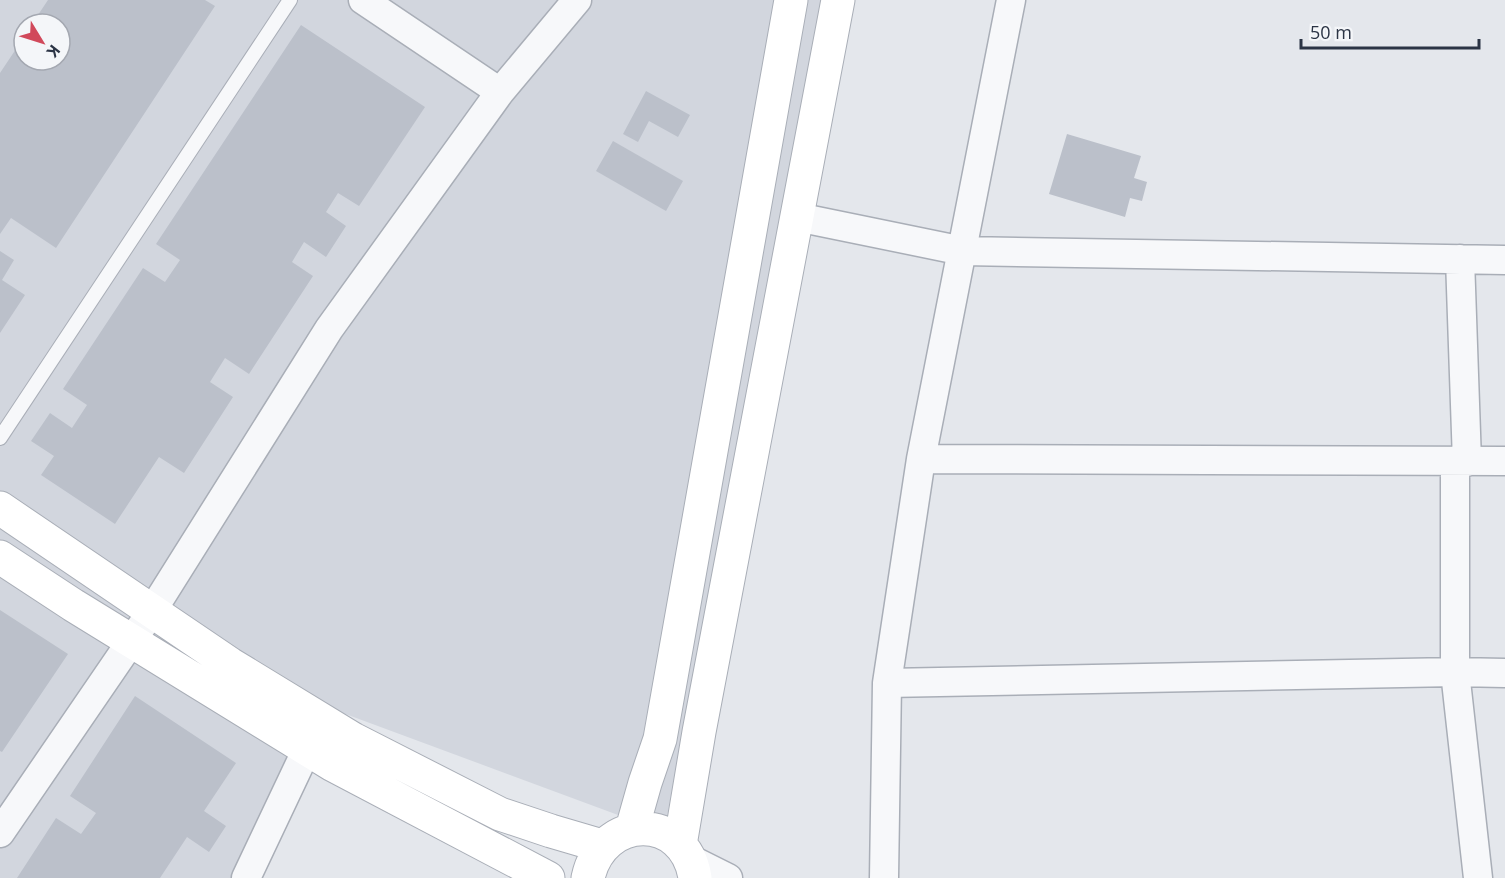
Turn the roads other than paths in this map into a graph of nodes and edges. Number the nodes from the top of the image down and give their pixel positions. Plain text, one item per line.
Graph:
1 (290, 0) edge
2 (363, 0) edge
3 (577, 0) edge
4 (791, 0) edge
5 (838, 0) edge
6 (1011, 0) edge
7 (500, 92) junction
8 (797, 217) junction
9 (963, 251) junction
10 (1460, 259) junction
11 (1505, 260) edge
12 (0, 438) edge
13 (921, 459) junction
14 (1505, 461) edge
15 (1461, 462) junction
16 (0, 508) edge
17 (0, 557) edge
18 (153, 611) junction
19 (131, 641) junction
20 (1455, 672) junction
21 (1505, 673) edge
22 (887, 683) junction
23 (307, 749) junction
24 (632, 829) junction
25 (0, 833) edge
26 (602, 846) junction
27 (688, 861) edge
28 (246, 878) edge
29 (548, 878) edge
30 (588, 878) edge
31 (728, 878) edge
32 (884, 878) edge
33 (1478, 878) edge

1 - 12 lane
2 - 7 street
3 - 7 street
4 - 24 main road
5 - 8 main road
6 - 9 street
7 - 18 street
8 - 9 street
8 - 27 main road
9 - 10 street
9 - 13 street
10 - 11 street
10 - 15 street
13 - 15 street
13 - 22 street
14 - 15 street
15 - 20 street
16 - 18 main road
17 - 19 main road
18 - 19 street
18 - 26 main road
19 - 23 main road
19 - 25 street
20 - 21 street
20 - 22 street
20 - 33 street
22 - 32 street
23 - 28 street
23 - 29 main road
24 - 26 main road
24 - 27 main road
26 - 30 main road
27 - 31 street

